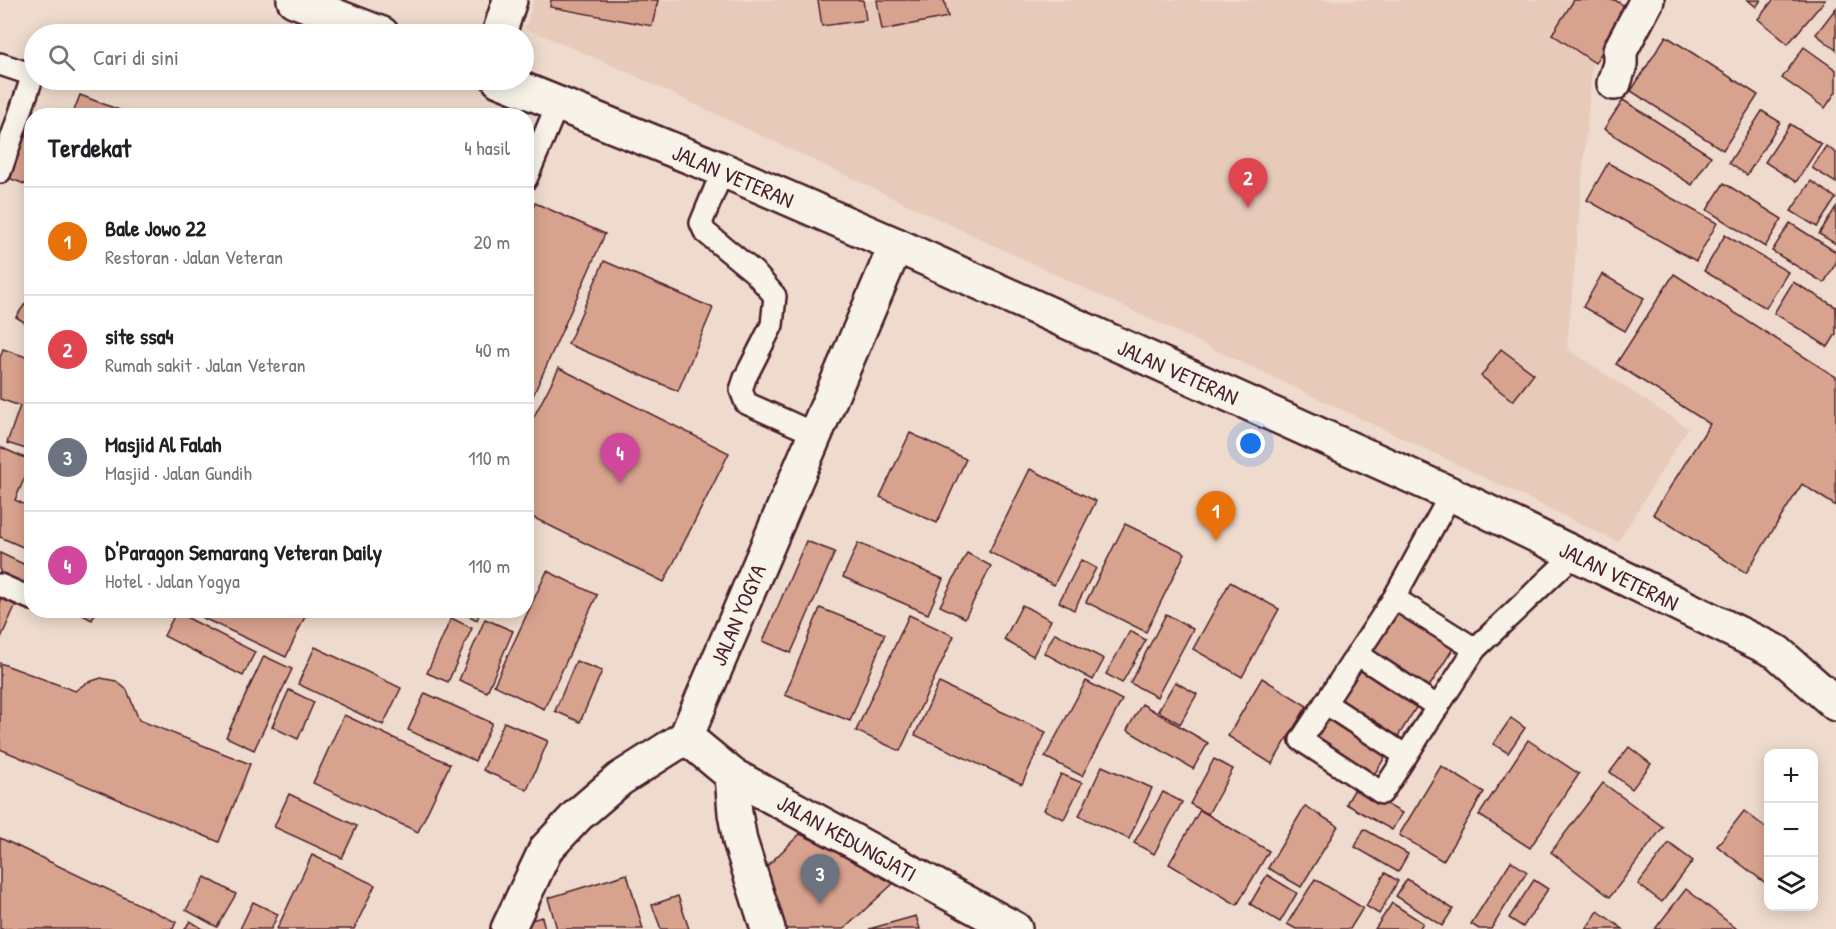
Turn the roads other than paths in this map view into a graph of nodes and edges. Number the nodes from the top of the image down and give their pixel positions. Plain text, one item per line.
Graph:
1 (294, 0) edge
2 (510, 0) edge
3 (1647, 0) edge
4 (344, 8) edge
5 (367, 24) edge
6 (502, 24) edge
7 (0, 64) edge
8 (24, 72) edge
9 (1614, 83) dead end
10 (28, 90) edge
11 (525, 90) edge
12 (558, 103) junction
13 (534, 160) edge
14 (723, 170) junction
15 (0, 172) edge
16 (896, 245) junction
17 (815, 434) junction
18 (1452, 494) junction
19 (1575, 554) junction
20 (0, 585) edge
21 (24, 596) edge
22 (1394, 598) junction
23 (1476, 649) junction
24 (1357, 654) junction
25 (1325, 703) junction
26 (1836, 704) edge
27 (1438, 707) junction
28 (686, 737) junction
29 (1406, 756) junction
30 (732, 775) junction
31 (507, 929) edge
32 (768, 929) edge
33 (1015, 929) edge

1 - 4 main road
2 - 6 main road
3 - 9 main road
4 - 5 main road
7 - 8 lane
10 - 15 lane
11 - 12 main road, JALAN VETERAN
12 - 13 lane
12 - 14 main road, JALAN VETERAN
14 - 16 main road, JALAN VETERAN
14 - 17 lane
16 - 17 main road, JALAN YOGYA
16 - 18 main road, JALAN VETERAN
17 - 28 main road, JALAN YOGYA
18 - 19 main road, JALAN VETERAN
18 - 22 lane
19 - 23 lane
19 - 26 main road, JALAN VETERAN
20 - 21 lane
22 - 23 lane
22 - 24 lane
23 - 27 lane
24 - 25 lane
24 - 27 lane
25 - 29 lane
25 - 29 lane
27 - 29 lane
28 - 30 main road, JALAN KEDUNGJATI
28 - 31 main road
30 - 32 main road
30 - 33 main road, JALAN KEDUNGJATI

